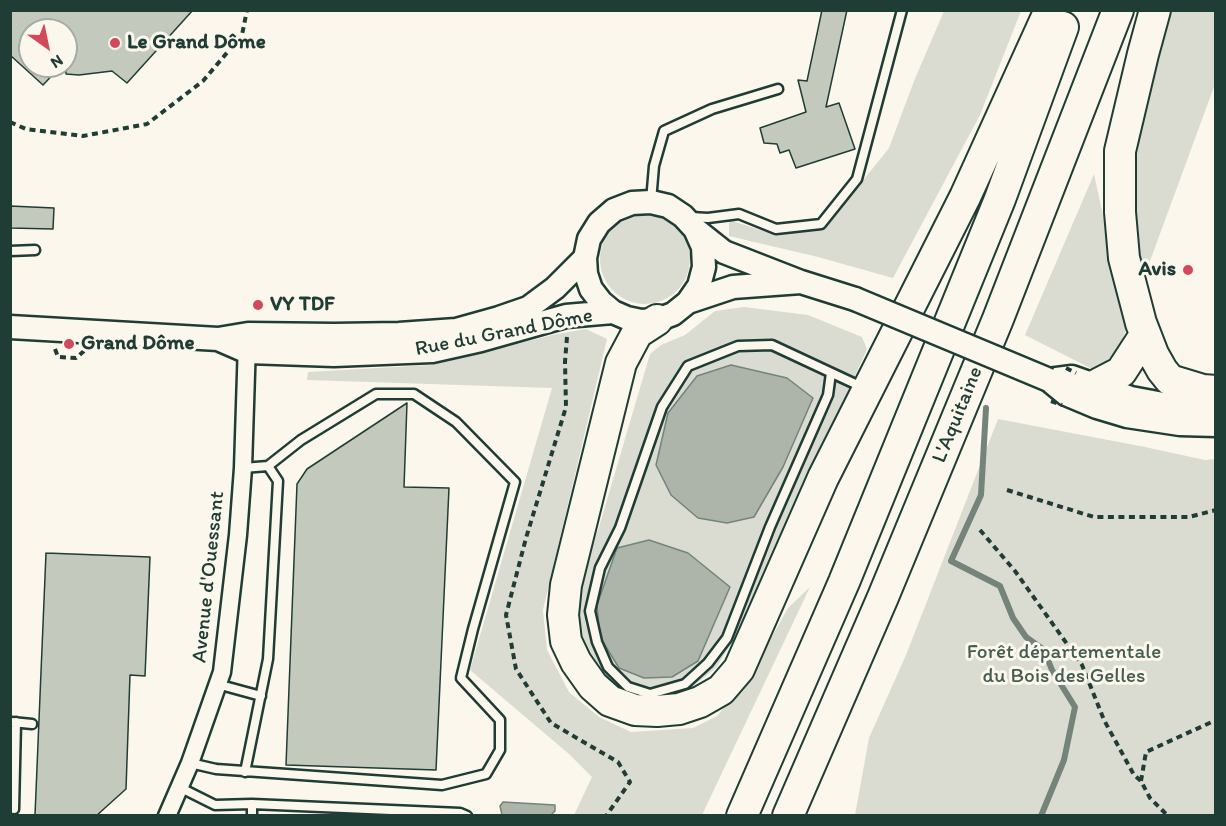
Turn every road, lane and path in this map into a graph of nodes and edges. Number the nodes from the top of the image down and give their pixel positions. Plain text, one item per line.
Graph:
1 (248, 10) edge
2 (902, 10) edge
3 (1050, 10) edge
4 (1069, 10) edge
5 (1118, 10) edge
6 (1155, 10) edge
7 (778, 89) dead end
8 (10, 122) edge
9 (651, 202) junction
10 (689, 222) junction
11 (35, 250) dead end
12 (10, 251) edge
13 (585, 258) junction
14 (801, 282) junction
15 (688, 302) junction
16 (613, 312) junction
17 (657, 320) junction
18 (10, 327) edge
19 (1145, 334) junction
20 (248, 342) junction
21 (831, 373) junction
22 (1071, 384) junction
23 (867, 389) junction
24 (1215, 391) edge
25 (1215, 410) edge
26 (1215, 424) edge
27 (268, 466) junction
28 (243, 468) junction
29 (1007, 490) dead end
30 (1215, 510) edge
31 (980, 530) dead end
32 (218, 684) junction
33 (261, 696) junction
34 (1215, 720) edge
35 (13, 722) edge
36 (32, 723) dead end
37 (190, 763) junction
38 (245, 772) junction
39 (1141, 781) junction
40 (179, 787) junction
41 (252, 804) junction
42 (14, 809) dead end
43 (167, 816) edge
44 (252, 816) edge
45 (467, 816) edge
46 (742, 816) edge
47 (788, 816) edge
48 (1168, 816) edge

1 - 8 path
2 - 10 lane
3 - 23 highway
4 - 46 highway, L'Aquitaine
5 - 47 highway, L'Aquitaine
6 - 19 highway
7 - 9 lane
9 - 10 street
9 - 13 street
10 - 14 street
10 - 15 street
11 - 12 lane
13 - 16 street
13 - 20 street, Rue du Grand Dôme
14 - 15 street
14 - 22 street, bridge
15 - 17 street
16 - 17 street
16 - 20 street, Rue du Grand Dôme
17 - 23 highway
18 - 20 street, Rue du Grand Dôme
19 - 22 highway
19 - 24 highway
20 - 28 street, Avenue d'Ouessant
21 - 21 lane
21 - 23 lane
22 - 25 street
22 - 26 street
27 - 28 lane
27 - 33 lane
27 - 38 lane
28 - 32 street, Avenue d'Ouessant
29 - 30 path
31 - 39 path
32 - 33 lane
32 - 37 street, Avenue d'Ouessant
33 - 38 lane
34 - 39 path
35 - 36 lane
35 - 42 lane
37 - 38 lane
37 - 40 street, Avenue d'Ouessant
39 - 48 path
40 - 41 lane
40 - 43 street, Avenue d'Ouessant
41 - 44 lane
41 - 45 lane

